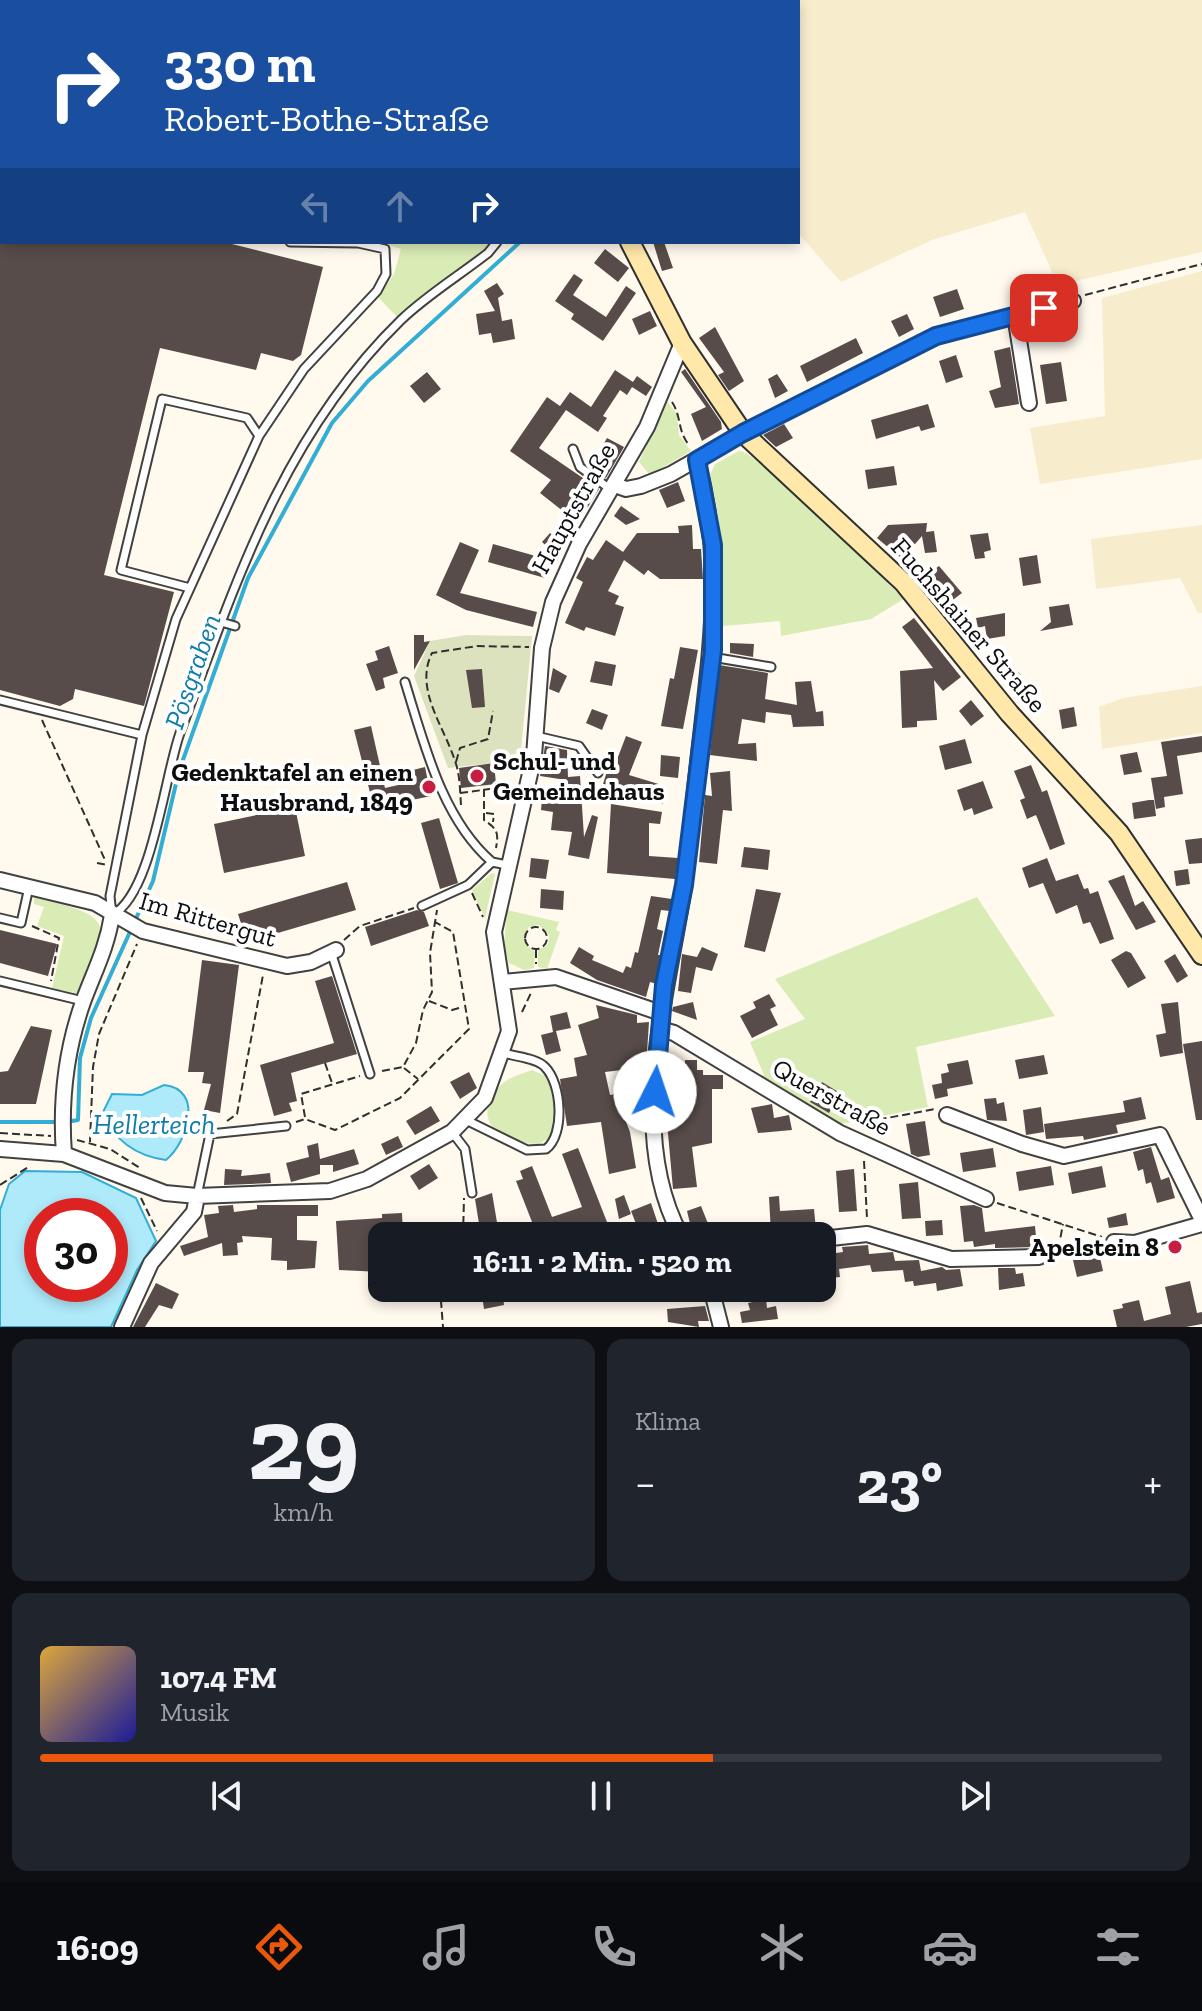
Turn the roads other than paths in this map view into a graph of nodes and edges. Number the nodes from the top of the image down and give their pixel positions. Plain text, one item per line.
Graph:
1 (362, 244) edge
2 (495, 244) edge
3 (631, 244) edge
4 (1073, 301) road end
5 (1015, 315) junction
6 (682, 343) junction
7 (1029, 403) dead end
8 (743, 433) junction
9 (259, 436) junction
10 (573, 449) dead end
11 (697, 460) junction
12 (614, 488) junction
13 (190, 588) junction
14 (712, 657) junction
15 (771, 667) dead end
16 (405, 682) dead end
17 (0, 700) edge
18 (142, 735) junction
19 (536, 736) junction
20 (598, 773) dead end
21 (499, 864) junction
22 (0, 880) edge
23 (29, 887) junction
24 (422, 906) road end
25 (112, 915) junction
26 (0, 918) edge
27 (21, 923) junction
28 (32, 926) road end
29 (334, 953) joint
30 (1202, 955) edge
31 (0, 981) edge
32 (503, 982) junction
33 (83, 1001) junction
34 (661, 1013) junction
35 (660, 1029) junction
36 (504, 1053) junction
37 (370, 1074) road end
38 (947, 1115) road end
39 (466, 1120) junction
40 (286, 1126) dead end
41 (452, 1132) junction
42 (0, 1149) edge
43 (64, 1154) junction
44 (472, 1193) road end
45 (197, 1196) junction
46 (986, 1199) road end
47 (675, 1222) edge
48 (1202, 1222) edge
49 (836, 1237) edge
50 (1114, 1242) road end
51 (1039, 1257) road end
52 (718, 1302) edge
53 (122, 1327) edge
54 (721, 1327) edge

1 - 9 lane
2 - 25 lane
3 - 6 street
4 - 5 street
5 - 7 street
5 - 8 street
6 - 8 street, Fuchshainer Straße
6 - 12 street, Hauptstraße
8 - 11 street
8 - 30 street, Fuchshainer Straße
9 - 13 lane
9 - 13 lane
10 - 12 lane
11 - 12 street
11 - 14 street
12 - 19 street, Hauptstraße
13 - 18 lane
14 - 15 lane
14 - 34 street
16 - 21 lane
17 - 18 lane
18 - 25 lane
19 - 20 lane
19 - 21 street, Hauptstraße
21 - 24 lane
21 - 32 street, Hauptstraße
22 - 23 street, Im Rittergut
23 - 25 street, Im Rittergut
23 - 27 lane
25 - 29 street, Im Rittergut
25 - 33 street
26 - 27 lane
27 - 28 lane
29 - 37 lane
31 - 33 lane
32 - 34 street
32 - 36 street, Hauptstraße
33 - 43 street
34 - 35 street
35 - 46 street, Querstraße
35 - 47 street
36 - 39 street, Hauptstraße
36 - 39 lane
38 - 48 street
39 - 41 street, Hauptstraße
40 - 45 lane
41 - 44 lane
41 - 45 street, Hauptstraße
42 - 43 street, Hauptstraße
43 - 45 street, Hauptstraße
45 - 53 street
48 - 50 street
49 - 51 street
52 - 54 street

